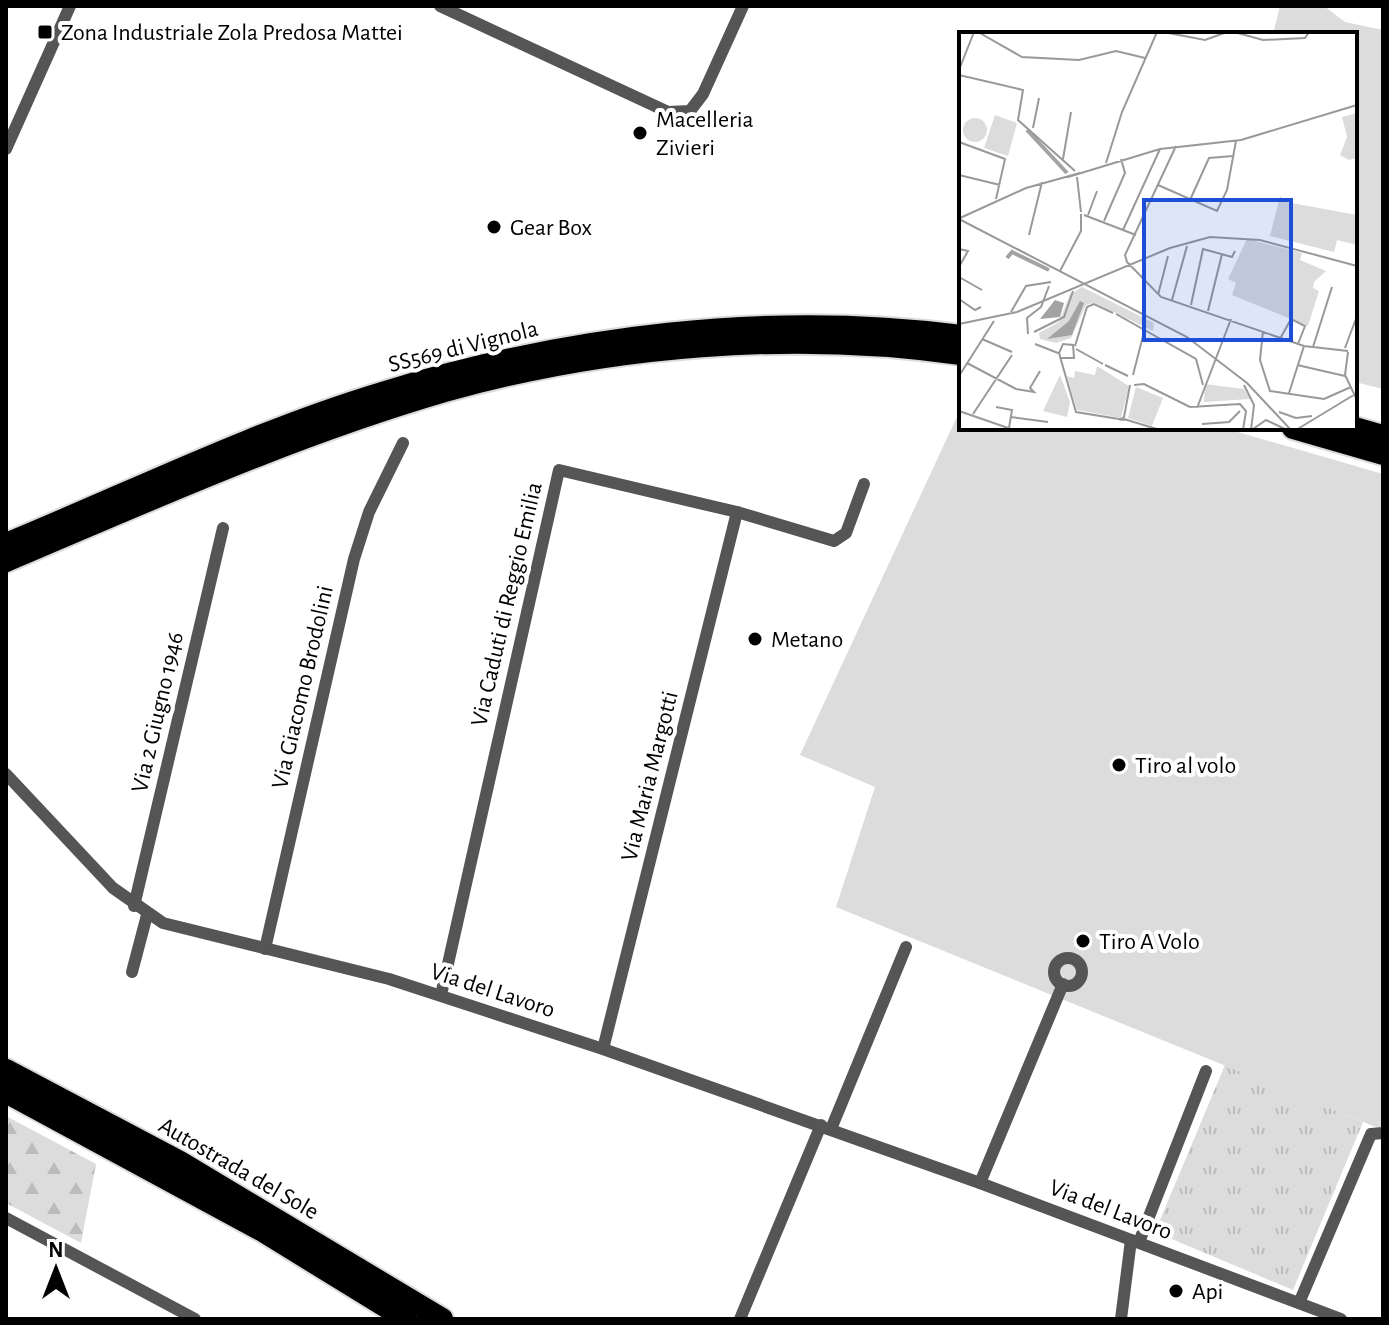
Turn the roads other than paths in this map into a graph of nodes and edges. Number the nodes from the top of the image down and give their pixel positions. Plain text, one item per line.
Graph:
1 (70, 6) edge
2 (440, 6) edge
3 (743, 6) edge
4 (6, 149) edge
5 (959, 336) edge
6 (959, 354) edge
7 (1357, 429) edge
8 (1300, 430) edge
9 (1383, 436) edge
10 (403, 443) dead end
11 (1383, 454) edge
12 (864, 484) dead end
13 (737, 512) junction
14 (223, 528) dead end
15 (6, 544) edge
16 (6, 561) edge
17 (6, 774) edge
18 (134, 906) junction
19 (147, 915) junction
20 (906, 947) dead end
21 (265, 949) junction
22 (132, 972) dead end
23 (1063, 984) dead end
24 (441, 995) junction
25 (603, 1049) junction
26 (6, 1070) edge
27 (1206, 1071) dead end
28 (6, 1092) edge
29 (826, 1127) junction
30 (1377, 1133) edge
31 (980, 1183) junction
32 (6, 1220) edge
33 (1135, 1241) junction
34 (1299, 1303) junction
35 (195, 1319) edge
36 (406, 1319) edge
37 (442, 1319) edge
38 (740, 1319) edge
39 (1121, 1319) edge
40 (1341, 1319) edge

1 - 4 street
2 - 3 street
5 - 15 highway, SS569 di Vignola
6 - 16 highway, SS569 di Vignola
7 - 9 highway
8 - 11 highway
10 - 21 street, Via Giacomo Brodolini
12 - 13 street, Via Caduti di Reggio Emilia
13 - 24 street, Via Caduti di Reggio Emilia
13 - 25 street, Via Maria Margotti
14 - 18 street, Via 2 Giugno 1946
17 - 18 street, Via del Lavoro
18 - 19 street, Via del Lavoro
19 - 21 street, Via del Lavoro
19 - 22 street
20 - 29 street
21 - 24 street, Via del Lavoro
23 - 31 street
24 - 25 street, Via del Lavoro
25 - 29 street, Via del Lavoro
26 - 37 highway, Autostrada del Sole
27 - 33 street
28 - 36 highway, Autostrada del Sole
29 - 31 street, Via del Lavoro
29 - 38 street
30 - 34 street
31 - 33 street, Via del Lavoro
32 - 35 street
33 - 34 street, Via del Lavoro
33 - 39 street
34 - 40 street, Via del Lavoro

